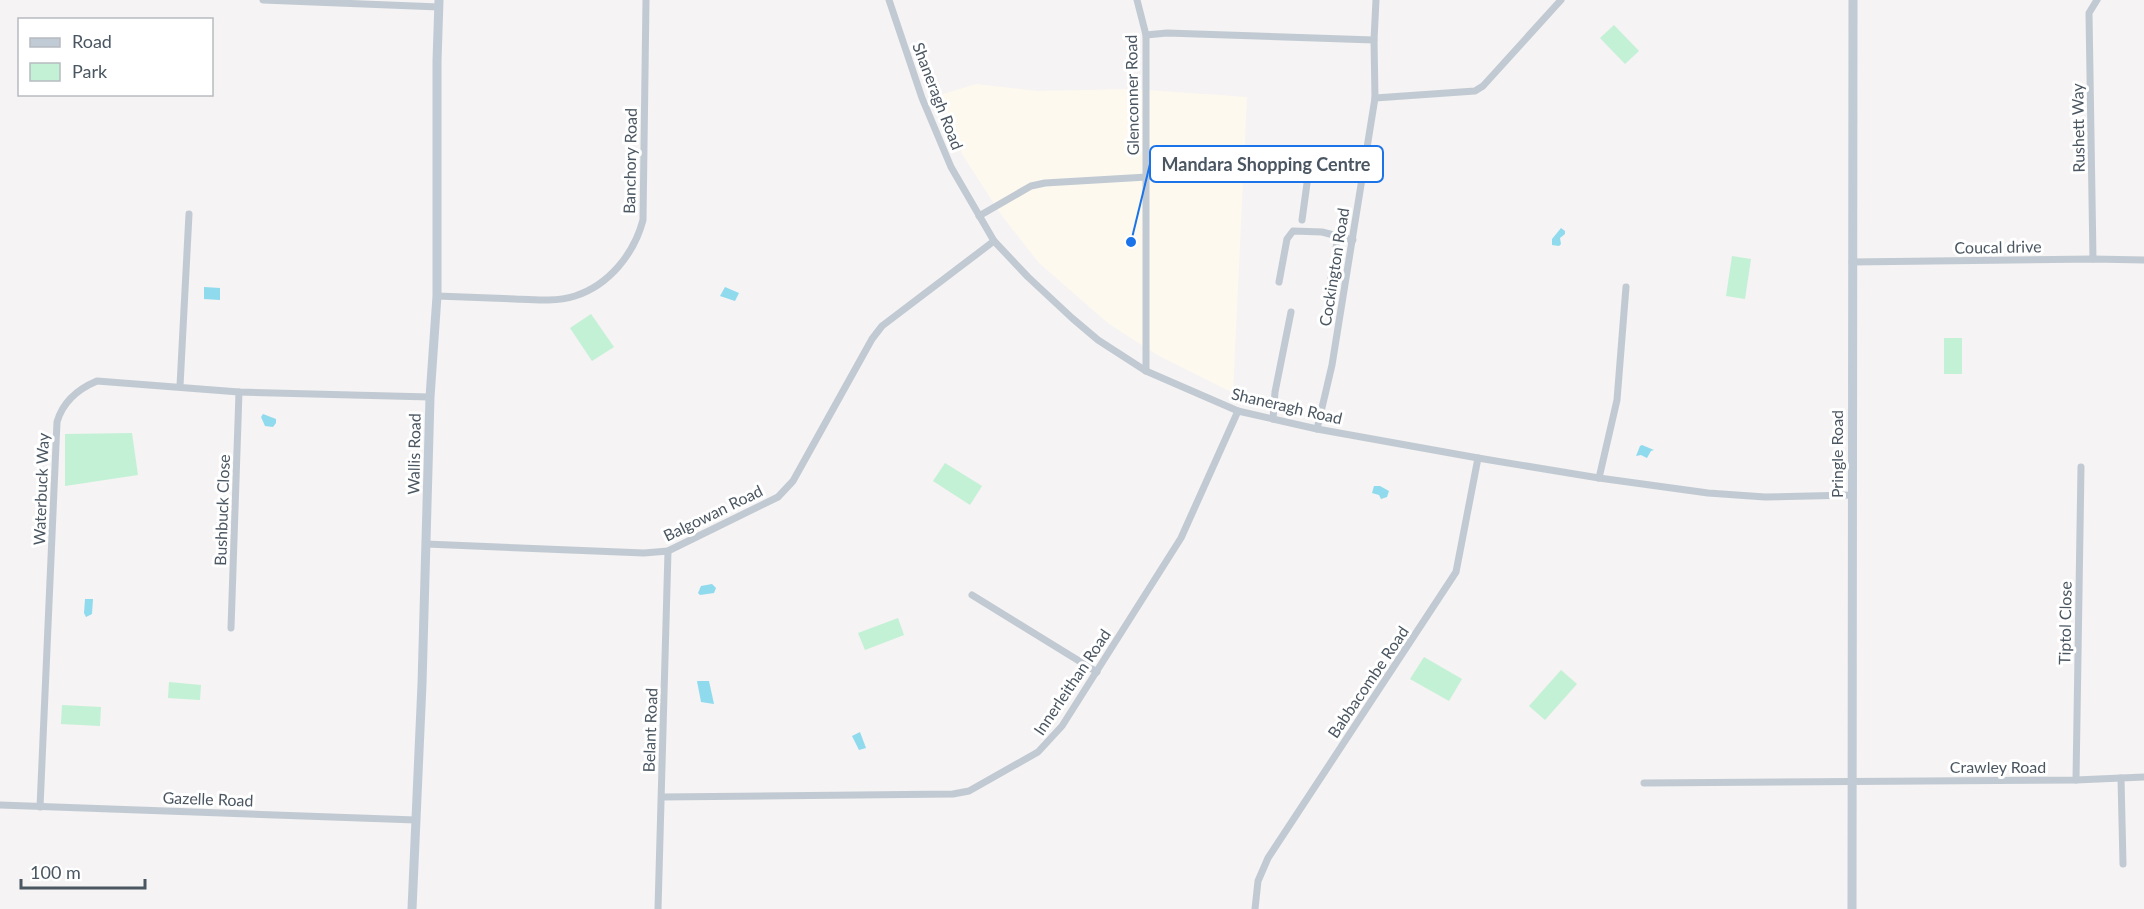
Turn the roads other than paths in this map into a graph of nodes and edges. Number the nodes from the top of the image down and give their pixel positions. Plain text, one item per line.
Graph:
1 (263, 0) edge
2 (646, 0) edge
3 (889, 0) edge
4 (1137, 0) edge
5 (1376, 0) edge
6 (1561, 0) edge
7 (1853, 0) edge
8 (2097, 0) edge
9 (439, 4) edge
10 (1146, 35) junction
11 (1374, 40) junction
12 (1375, 98) junction
13 (1364, 171) junction
14 (1147, 177) junction
15 (189, 214) dead end
16 (979, 216) junction
17 (1302, 220) dead end
18 (1338, 236) junction
19 (1353, 240) junction
20 (994, 241) junction
21 (2093, 259) junction
22 (2144, 260) edge
23 (1852, 262) junction
24 (1279, 282) dead end
25 (1626, 287) dead end
26 (437, 296) junction
27 (1327, 302) dead end
28 (1291, 312) dead end
29 (1146, 371) junction
30 (180, 386) junction
31 (239, 392) junction
32 (430, 397) junction
33 (1238, 411) junction
34 (1273, 419) junction
35 (1317, 429) junction
36 (1478, 458) junction
37 (2081, 467) dead end
38 (1599, 478) junction
39 (1852, 495) junction
40 (426, 544) junction
41 (668, 551) junction
42 (972, 595) dead end
43 (231, 628) dead end
44 (1097, 672) junction
45 (2121, 777) junction
46 (2144, 777) edge
47 (2076, 780) junction
48 (1853, 782) junction
49 (1644, 783) dead end
50 (662, 797) junction
51 (0, 805) edge
52 (40, 807) junction
53 (416, 820) junction
54 (2123, 864) dead end
55 (412, 909) edge
56 (658, 909) edge
57 (1254, 909) edge
58 (1852, 909) edge

1 - 9 street
2 - 26 street, Banchory Road
3 - 16 street, Shaneragh Road
4 - 10 street, Glenconner Road
5 - 11 street, Cockington Road
6 - 12 street
7 - 23 street, Pringle Road
8 - 21 street, Rushett Way
9 - 26 street, Wallis Road
10 - 11 street
10 - 14 street, Glenconner Road
11 - 12 street, Cockington Road
12 - 13 street, Cockington Road
13 - 17 street
13 - 19 street, Cockington Road
14 - 16 street
14 - 29 street, Glenconner Road
15 - 30 street
16 - 20 street, Shaneragh Road
18 - 19 street
18 - 24 street
18 - 27 street
19 - 35 street, Cockington Road
20 - 29 street, Shaneragh Road
20 - 41 street, Balgowan Road
21 - 22 street, Coucal drive
21 - 23 street, Coucal drive
23 - 39 street, Pringle Road
25 - 38 street
26 - 32 street, Wallis Road
28 - 34 street
29 - 33 street, Shaneragh Road
30 - 31 street, Waterbuck Way
30 - 52 street, Waterbuck Way
31 - 32 street, Waterbuck Way
31 - 43 street, Bushbuck Close
32 - 40 street, Wallis Road
33 - 34 street, Shaneragh Road
33 - 44 street, Innerleithan Road
34 - 35 street, Shaneragh Road
35 - 36 street, Shaneragh Road
36 - 38 street, Shaneragh Road
36 - 57 street, Babbacombe Road
37 - 47 street, Tiptol Close
38 - 39 street, Shaneragh Road
39 - 48 street, Pringle Road
40 - 41 street, Balgowan Road
40 - 53 street, Wallis Road
41 - 50 street, Belant Road
42 - 44 street
44 - 50 street, Innerleithan Road
45 - 46 street, Crawley Road
45 - 47 street, Crawley Road
45 - 54 street
47 - 48 street, Crawley Road
48 - 49 street, Crawley Road
48 - 58 street, Pringle Road
50 - 56 street, Belant Road
51 - 52 street, Gazelle Road
52 - 53 street, Gazelle Road
53 - 55 street, Wallis Road

